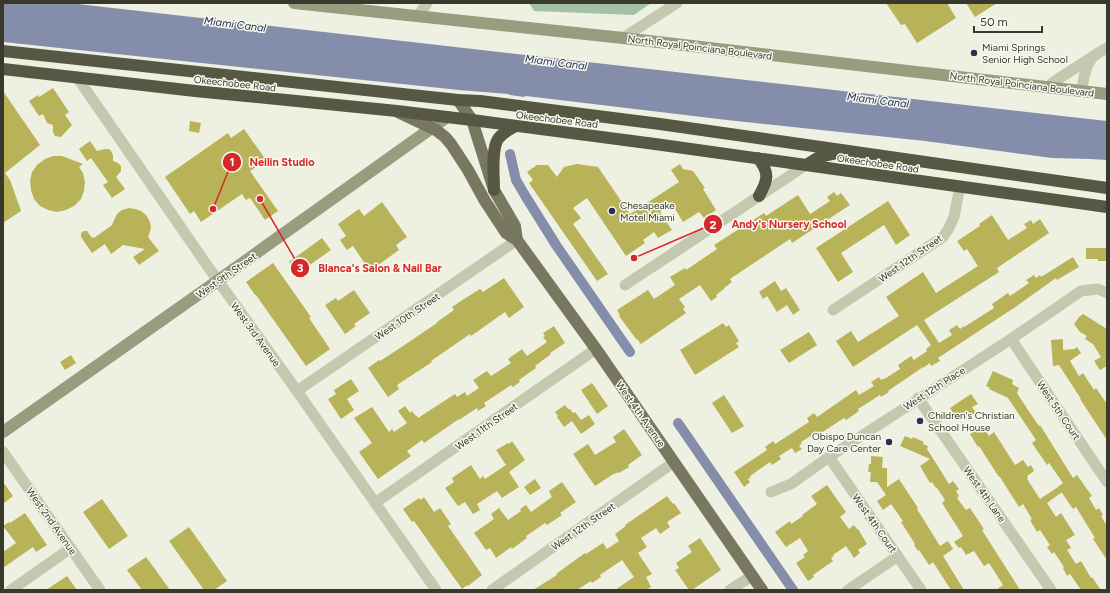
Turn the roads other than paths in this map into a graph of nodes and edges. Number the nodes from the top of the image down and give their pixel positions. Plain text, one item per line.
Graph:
1 (294, 3) edge
2 (427, 3) edge
3 (677, 3) edge
4 (377, 7) edge
5 (418, 16) junction
6 (624, 38) junction
7 (1107, 48) edge
8 (3, 51) edge
9 (1094, 56) junction
10 (3, 69) edge
11 (77, 77) junction
12 (1048, 87) junction
13 (1082, 91) junction
14 (1107, 94) edge
15 (461, 103) junction
16 (397, 111) junction
17 (447, 117) junction
18 (472, 120) junction
19 (516, 126) junction
20 (432, 128) junction
21 (845, 151) junction
22 (758, 158) junction
23 (806, 165) junction
24 (1001, 173) junction
25 (960, 186) junction
26 (1107, 188) edge
27 (494, 190) junction
28 (759, 196) junction
29 (1107, 207) edge
30 (517, 240) junction
31 (218, 281) junction
32 (625, 285) dead end
33 (1103, 291) edge
34 (833, 310) dead end
35 (1011, 339) junction
36 (596, 349) junction
37 (297, 391) junction
38 (918, 398) junction
39 (3, 432) edge
40 (3, 452) edge
41 (829, 456) junction
42 (674, 462) junction
43 (1107, 482) edge
44 (771, 492) dead end
45 (375, 503) junction
46 (71, 548) junction
47 (898, 556) junction
48 (752, 576) junction
49 (11, 590) edge
50 (100, 590) edge
51 (436, 590) edge
52 (492, 590) edge
53 (730, 590) edge
54 (762, 590) edge
55 (848, 590) edge
56 (921, 590) edge
57 (1051, 590) edge

1 - 4 street, North Royal Poinciana Boulevard
2 - 5 street
3 - 6 street
4 - 5 street, North Royal Poinciana Boulevard
5 - 6 street, North Royal Poinciana Boulevard
6 - 12 street, North Royal Poinciana Boulevard
7 - 9 street
8 - 15 highway, Okeechobee Road
9 - 12 street
9 - 13 street
10 - 11 highway, Okeechobee Road
11 - 16 highway, Okeechobee Road
11 - 31 street, West 3rd Avenue
12 - 13 street, North Royal Poinciana Boulevard
13 - 14 street, North Royal Poinciana Boulevard
15 - 17 highway
15 - 18 main road, West 4th Avenue
15 - 21 highway, Okeechobee Road
16 - 17 highway, Okeechobee Road
16 - 20 main road, West 4th Avenue
17 - 18 highway, Okeechobee Road
17 - 20 street, West 9th Street
18 - 19 highway, Okeechobee Road
18 - 27 main road, West 4th Avenue
19 - 22 highway, Okeechobee Road
19 - 27 highway
20 - 30 main road, West 4th Avenue
20 - 31 street, West 9th Street
21 - 23 highway
21 - 24 highway, Okeechobee Road
22 - 23 highway, Okeechobee Road
22 - 28 highway
23 - 25 highway, Okeechobee Road
23 - 28 street
24 - 25 highway
24 - 26 highway, Okeechobee Road
25 - 29 highway, Okeechobee Road
25 - 34 street, West 12th Street
27 - 30 main road, West 4th Avenue
28 - 32 street
30 - 36 main road, West 4th Avenue
30 - 37 street, West 10th Street
31 - 37 street, West 3rd Avenue
31 - 39 street, West 9th Street
33 - 35 street, West 12th Place
35 - 38 street, West 12th Place
35 - 43 street, West 5th Court
36 - 42 main road, West 4th Avenue
36 - 45 street, West 11th Street
37 - 45 street, West 3rd Avenue
38 - 41 street, West 12th Place
38 - 57 street, West 4th Lane
40 - 46 street, West 2nd Avenue
41 - 44 street, West 12th Place
41 - 47 street, West 4th Court
42 - 48 main road, West 4th Avenue
42 - 52 street, West 12th Street
45 - 51 street, West 3rd Avenue
46 - 49 street
46 - 50 street, West 2nd Avenue
47 - 55 street
47 - 56 street, West 4th Court
48 - 53 street
48 - 54 main road, West 4th Avenue

